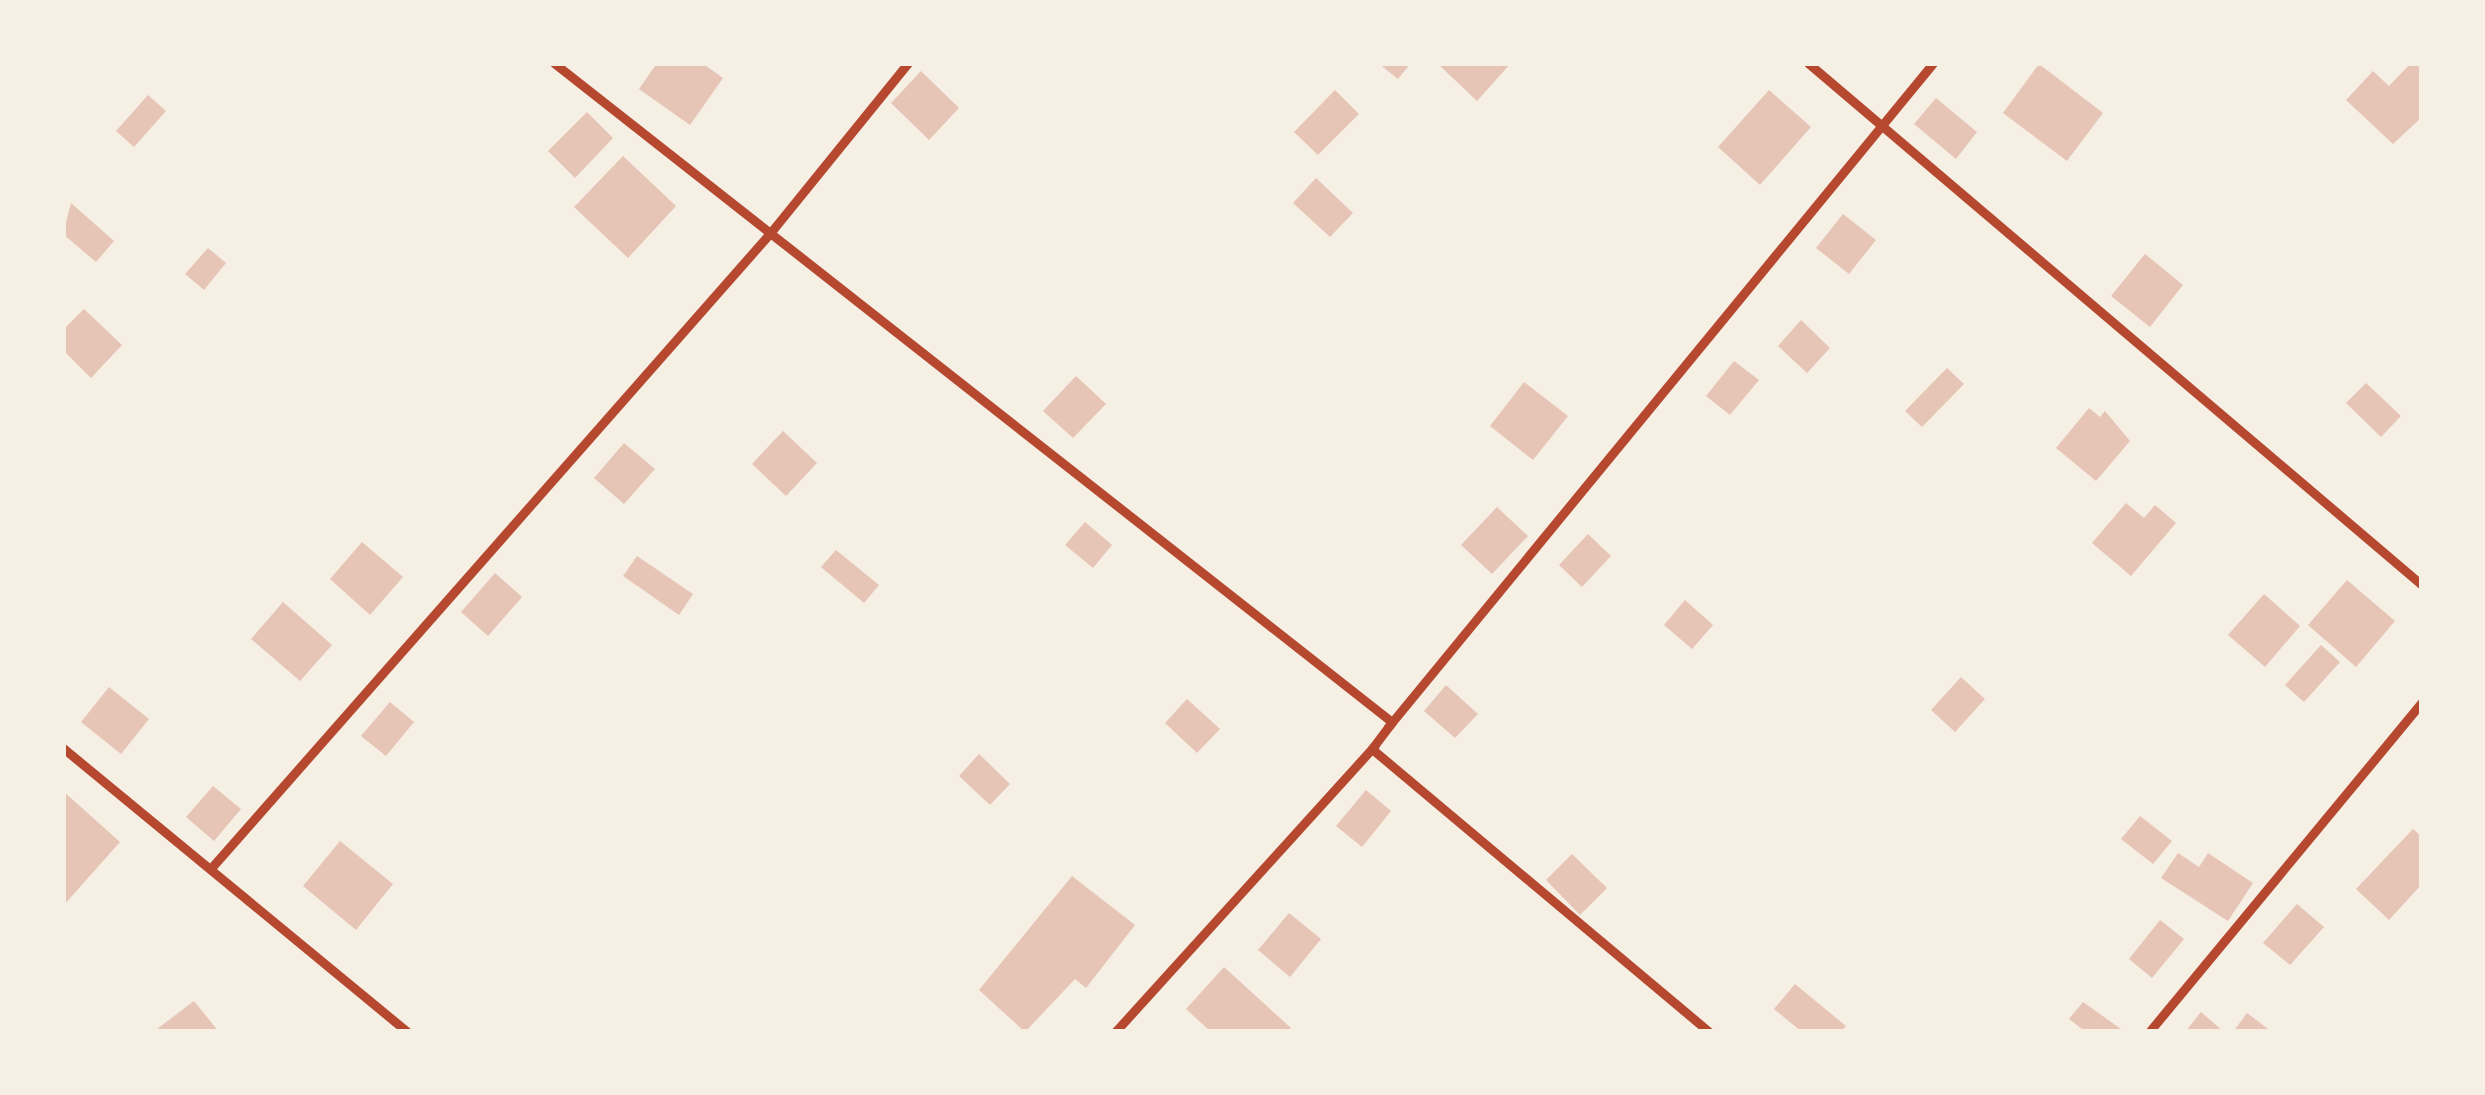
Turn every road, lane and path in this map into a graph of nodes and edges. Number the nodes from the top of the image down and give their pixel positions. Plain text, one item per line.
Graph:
1 (554, 63) edge
2 (908, 63) edge
3 (1808, 63) edge
4 (1933, 63) edge
5 (1884, 126) junction
6 (771, 232) junction
7 (2422, 585) edge
8 (2422, 702) edge
9 (1392, 722) junction
10 (63, 748) edge
11 (1372, 749) junction
12 (212, 868) junction
13 (407, 1032) edge
14 (1115, 1032) edge
15 (1709, 1032) edge
16 (2149, 1032) edge

1 - 6 lane
2 - 6 lane
3 - 5 lane
4 - 5 lane
5 - 7 lane
5 - 9 lane
6 - 9 lane
6 - 12 lane
8 - 16 lane
9 - 11 lane
10 - 12 lane
11 - 14 lane
11 - 15 lane
12 - 13 lane

